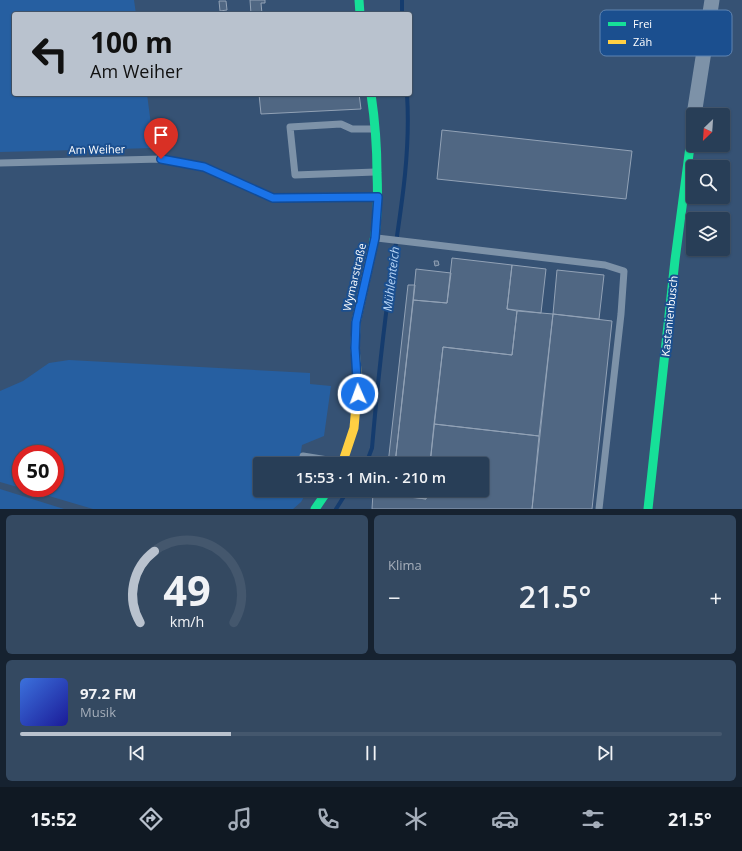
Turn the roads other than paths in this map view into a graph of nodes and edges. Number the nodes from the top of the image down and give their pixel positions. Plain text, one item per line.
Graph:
1 (359, 0) edge
2 (712, 0) edge
3 (710, 10) edge
4 (360, 12) edge
5 (703, 56) edge
6 (371, 96) edge
7 (695, 108) edge
8 (376, 128) junction
9 (690, 152) edge
10 (0, 163) edge
11 (378, 172) junction
12 (378, 197) junction
13 (375, 238) junction
14 (303, 456) dead end
15 (309, 457) edge
16 (344, 457) edge
17 (323, 497) edge
18 (315, 509) edge
19 (600, 509) edge
20 (648, 509) edge

1 - 4 main road
2 - 3 street
5 - 7 street
6 - 8 main road, Wymarstraße
8 - 11 main road, Wymarstraße
8 - 11 lane
9 - 20 main road, Kastanienbusch
10 - 12 lane, Am Weiher
11 - 12 main road, Wymarstraße
12 - 13 main road, Wymarstraße
13 - 16 main road, Wymarstraße
13 - 19 lane
14 - 15 lane
17 - 18 main road

